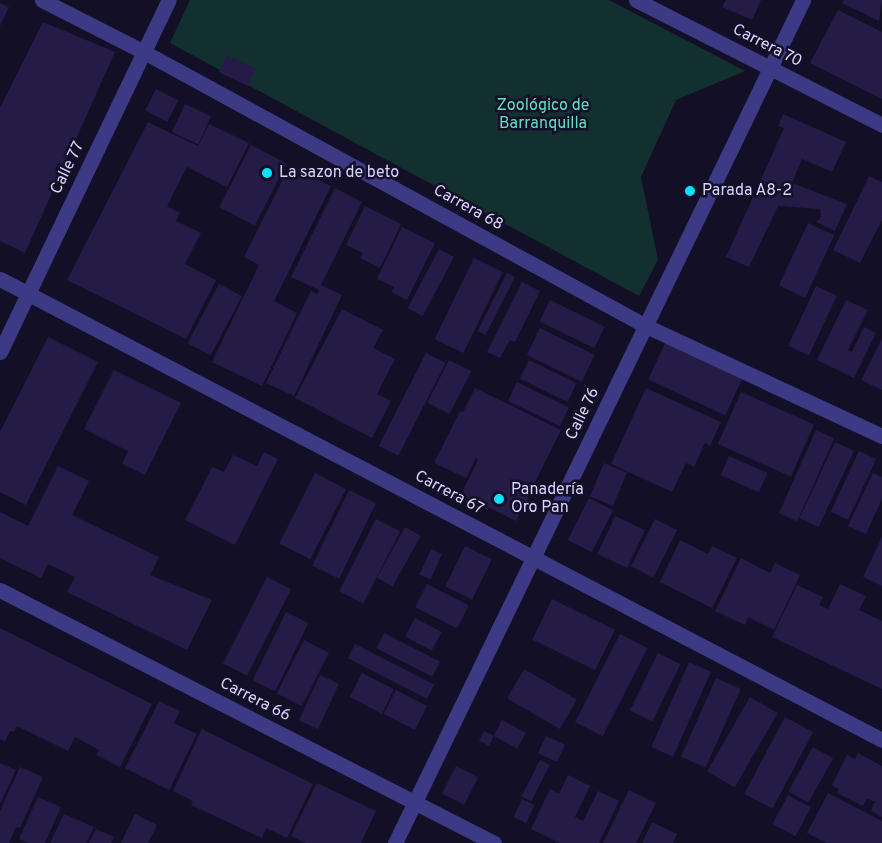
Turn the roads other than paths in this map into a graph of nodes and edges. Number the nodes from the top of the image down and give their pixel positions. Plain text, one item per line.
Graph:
1 (42, 0) edge
2 (169, 0) edge
3 (636, 0) edge
4 (803, 0) edge
5 (144, 52) junction
6 (771, 69) junction
7 (882, 125) edge
8 (0, 279) edge
9 (28, 293) junction
10 (646, 326) junction
11 (0, 352) edge
12 (882, 436) edge
13 (533, 558) junction
14 (0, 590) edge
15 (882, 740) edge
16 (415, 802) junction
17 (395, 843) edge
18 (495, 843) edge

1 - 5 street, Carrera 68
2 - 5 street, Calle 77
3 - 6 street, Carrera 70
4 - 6 street, Calle 76
5 - 9 street, Calle 77
5 - 10 street, Carrera 68
6 - 7 street, Carrera 70
6 - 10 street, Calle 76
8 - 9 street, Carrera 67
9 - 11 street, Calle 77
9 - 13 street, Carrera 67
10 - 12 street, Carrera 68
10 - 13 street, Calle 76
13 - 15 street, Carrera 67
13 - 16 street, Calle 76
14 - 16 street, Carrera 66
16 - 17 street, Calle 76
16 - 18 street, Carrera 66

